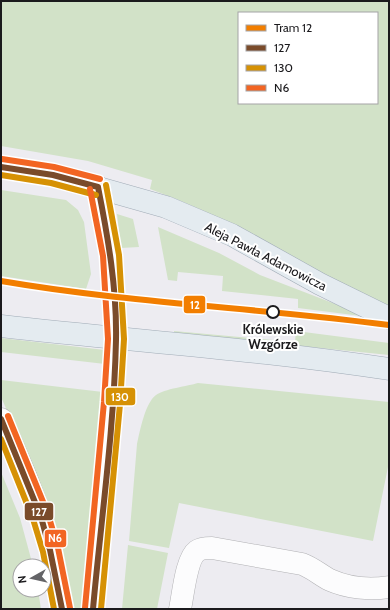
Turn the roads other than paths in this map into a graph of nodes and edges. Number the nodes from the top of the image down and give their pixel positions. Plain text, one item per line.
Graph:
1 (1, 167) edge
2 (98, 187) junction
3 (389, 318) edge
4 (1, 326) edge
5 (116, 340) junction
6 (389, 369) edge
7 (1, 420) edge
8 (389, 587) edge
9 (62, 609) edge
10 (93, 609) edge
11 (180, 609) edge

1 - 2 main road, Aleja Pawła Adamowicza
2 - 3 main road, Aleja Pawła Adamowicza
2 - 5 street
4 - 5 main road
5 - 6 main road
5 - 10 street
7 - 9 street
8 - 11 street

